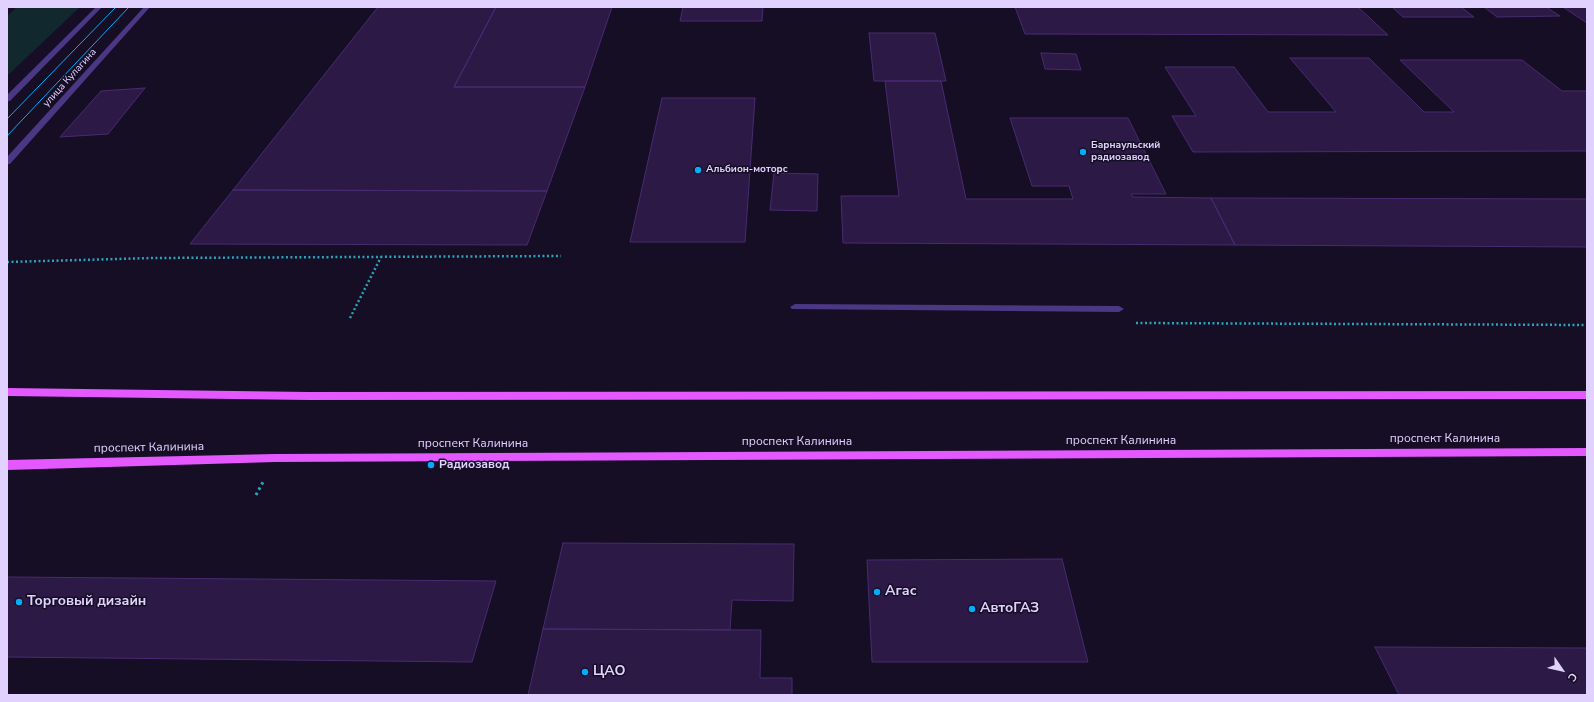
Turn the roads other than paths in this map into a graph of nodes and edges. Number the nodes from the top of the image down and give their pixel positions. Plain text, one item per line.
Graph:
1 (99, 7) edge
2 (147, 7) edge
3 (7, 99) edge
4 (7, 162) edge
5 (795, 307) dead end
6 (1119, 309) dead end
7 (7, 392) edge
8 (26, 393) junction
9 (1587, 395) edge
10 (7, 399) edge
11 (1587, 452) edge
12 (7, 464) edge

1 - 3 street
2 - 4 street, улица Кулагина
5 - 6 street
7 - 8 main road
8 - 9 main road
8 - 10 main road
11 - 12 main road, проспект Калинина

